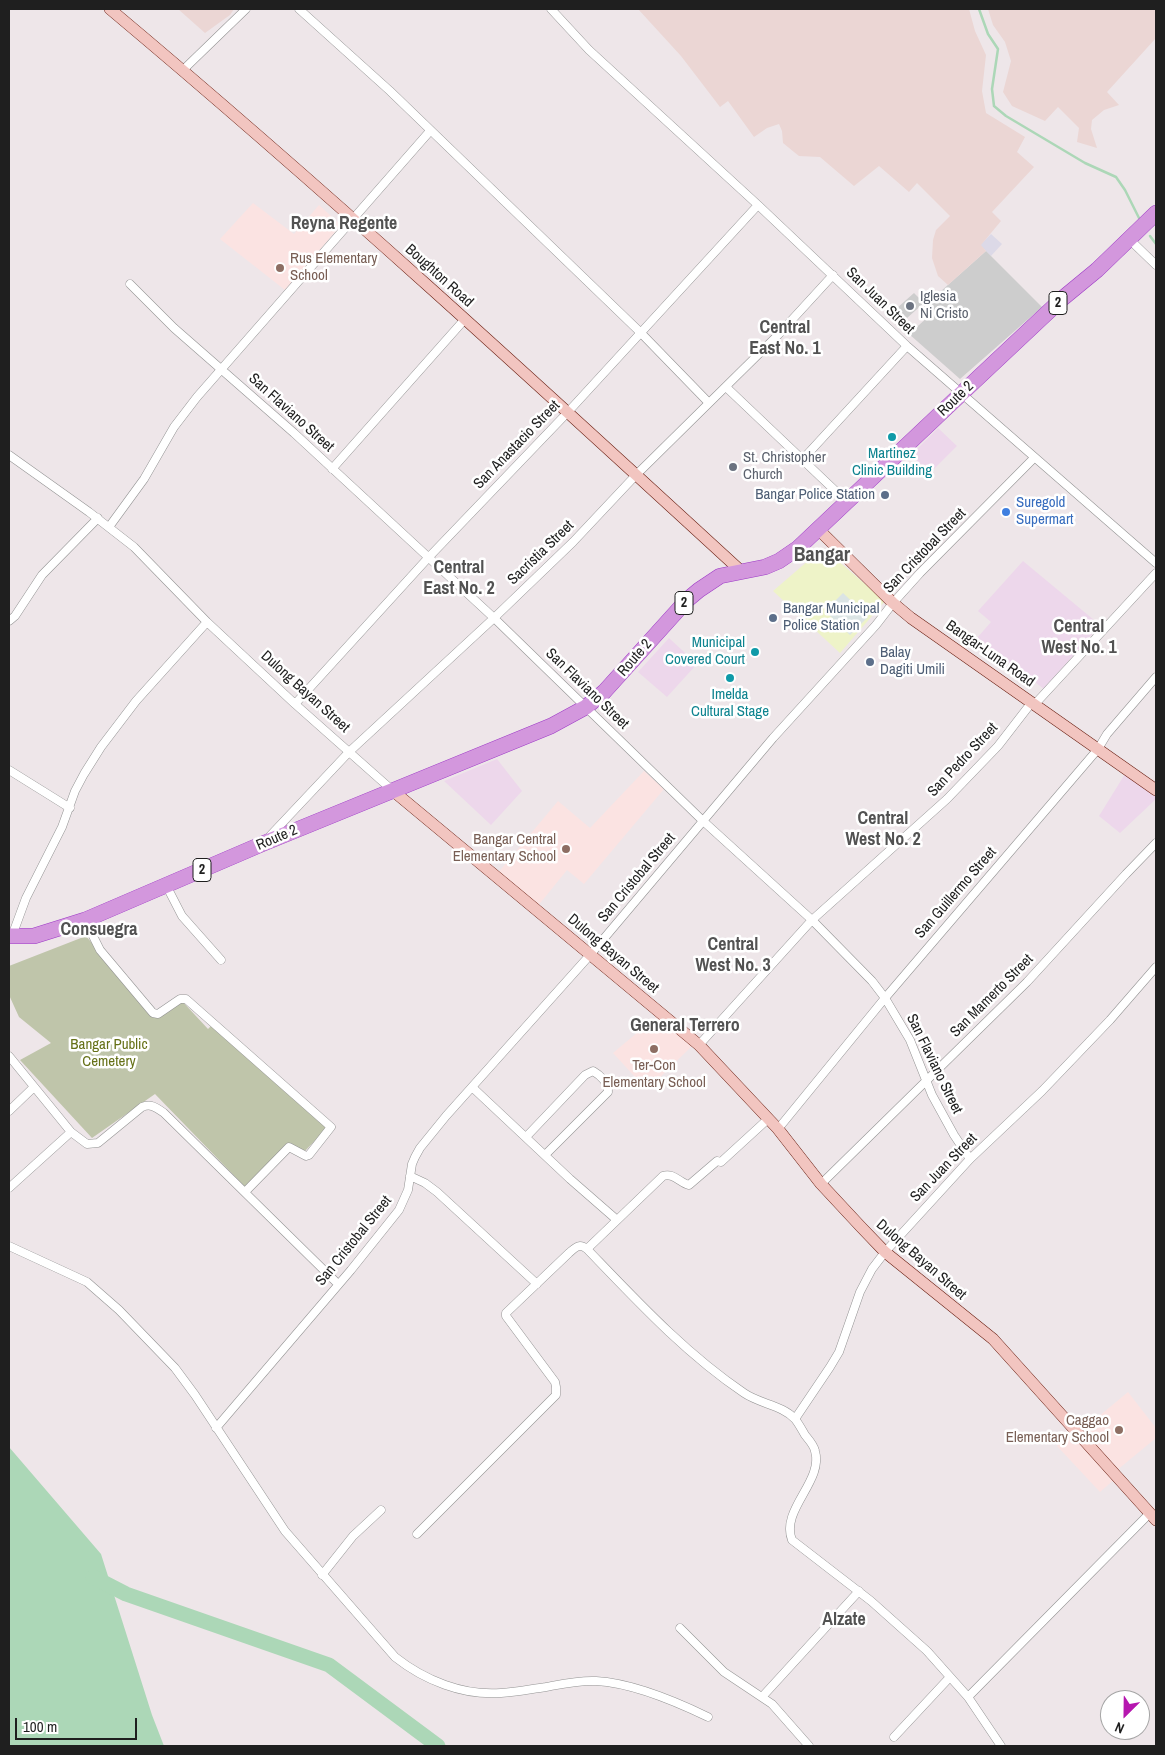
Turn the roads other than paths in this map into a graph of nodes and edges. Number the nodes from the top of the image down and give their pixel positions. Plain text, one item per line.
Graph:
1 (110, 9) edge
2 (246, 9) edge
3 (299, 9) edge
4 (551, 9) edge
5 (183, 70) junction
6 (430, 131) junction
7 (758, 205) junction
8 (1156, 213) edge
9 (352, 218) junction
10 (1129, 240) junction
11 (1156, 265) edge
12 (833, 275) junction
13 (130, 284) dead end
14 (465, 320) junction
15 (640, 332) junction
16 (907, 346) junction
17 (222, 370) junction
18 (726, 387) junction
19 (961, 395) junction
20 (709, 403) junction
21 (568, 412) junction
22 (9, 455) edge
23 (1034, 458) junction
24 (803, 459) junction
25 (332, 469) junction
26 (636, 475) junction
27 (846, 501) junction
28 (98, 518) junction
29 (109, 527) junction
30 (818, 529) junction
31 (428, 558) junction
32 (1156, 562) edge
33 (742, 572) junction
34 (1156, 573) edge
35 (893, 603) junction
36 (494, 618) junction
37 (9, 621) edge
38 (207, 622) junction
39 (1156, 677) edge
40 (1034, 703) junction
41 (295, 704) junction
42 (586, 707) junction
43 (1098, 748) junction
44 (349, 752) junction
45 (9, 770) edge
46 (392, 790) junction
47 (1156, 790) edge
48 (70, 808) junction
49 (702, 820) junction
50 (1156, 843) edge
51 (262, 844) junction
52 (166, 885) junction
53 (85, 920) junction
54 (812, 920) junction
55 (10, 939) edge
56 (590, 955) junction
57 (221, 960) dead end
58 (1156, 967) edge
59 (885, 998) junction
60 (699, 1045) junction
61 (9, 1056) edge
62 (926, 1082) junction
63 (472, 1086) junction
64 (34, 1088) junction
65 (9, 1111) edge
66 (768, 1119) junction
67 (778, 1129) junction
68 (71, 1132) junction
69 (526, 1137) junction
70 (545, 1155) junction
71 (970, 1159) junction
72 (410, 1176) junction
73 (822, 1184) junction
74 (9, 1188) edge
75 (245, 1192) junction
76 (617, 1220) junction
77 (9, 1246) edge
78 (587, 1249) junction
79 (885, 1252) junction
80 (338, 1284) junction
81 (537, 1284) junction
82 (794, 1418) junction
83 (216, 1428) junction
84 (381, 1510) dead end
85 (1153, 1517) edge
86 (417, 1534) dead end
87 (322, 1575) junction
88 (859, 1591) junction
89 (680, 1628) dead end
90 (950, 1677) junction
91 (762, 1697) junction
92 (968, 1698) junction
93 (708, 1717) dead end
94 (894, 1737) dead end
95 (809, 1746) edge
96 (1001, 1746) edge

1 - 5 main road, Boughton Road
2 - 5 street
3 - 6 street
4 - 7 street, San Juan Street
5 - 9 main road, Boughton Road
6 - 9 street
6 - 15 street
7 - 12 street, San Juan Street
7 - 15 street, San Anastacio Street
8 - 10 highway, Route 2 / 2
9 - 14 main road, Boughton Road
9 - 17 street
10 - 11 street
10 - 19 highway, Route 2 / 2
12 - 16 street, San Juan Street
12 - 18 street, Sacristia Street
13 - 17 street, San Flaviano Street
14 - 21 main road, Boughton Road
14 - 25 street
15 - 20 street
15 - 21 street, San Anastacio Street
16 - 19 street, San Juan Street
16 - 24 street
17 - 25 street, San Flaviano Street
17 - 29 street
18 - 20 street, Sacristia Street
18 - 24 street
19 - 23 street, San Juan Street
19 - 27 highway, Route 2 / 2
20 - 26 street, Sacristia Street
21 - 26 main road, Boughton Road
21 - 31 street, San Anastacio Street
22 - 28 street, Dulong Bayan Street
23 - 32 street, San Juan Street
23 - 35 street, San Cristobal Street
24 - 27 street
25 - 31 street, San Flaviano Street
26 - 33 main road, Boughton Road
26 - 36 street, Sacristia Street
27 - 30 highway, Route 2 / 2
28 - 29 street, Dulong Bayan Street
28 - 37 street
29 - 38 street, Dulong Bayan Street
30 - 33 highway, Route 2 / 2
30 - 35 main road, Bangar-Luna Road
31 - 36 street, San Flaviano Street
31 - 41 street, San Anastacio Street
33 - 42 highway, Route 2 / 2
34 - 40 street, San Pedro Street
35 - 40 main road, Bangar-Luna Road
35 - 49 street, San Cristobal Street
36 - 42 street, San Flaviano Street
36 - 44 street, Sacristia Street
38 - 41 street, Dulong Bayan Street
38 - 48 street
39 - 43 street, San Guillermo Street
40 - 43 main road, Bangar-Luna Road
40 - 54 street, San Pedro Street
41 - 44 street, Dulong Bayan Street
42 - 46 highway, Route 2 / 2
42 - 49 street, San Flaviano Street
43 - 47 main road, Bangar-Luna Road
43 - 59 street, San Guillermo Street
44 - 46 street, Dulong Bayan Street
44 - 51 street, Sacristia Street
45 - 48 street
46 - 51 highway, Route 2 / 2
46 - 56 main road, Dulong Bayan Street
48 - 55 street
49 - 54 street, San Flaviano Street
49 - 56 street, San Cristobal Street
50 - 62 street, San Mamerto Street
51 - 52 highway, Route 2 / 2
52 - 53 highway, Route 2 / 2
52 - 57 street
53 - 55 highway, Route 2 / 2
53 - 75 street
54 - 59 street, San Flaviano Street
54 - 60 street, San Pedro Street
56 - 60 main road, Dulong Bayan Street
56 - 63 street, San Cristobal Street
58 - 71 street, San Juan Street
59 - 62 street, San Flaviano Street
59 - 67 street, San Guillermo Street
60 - 66 main road, Dulong Bayan Street
61 - 64 street
62 - 71 street, San Flaviano Street
62 - 73 street, San Mamerto Street
63 - 69 street
63 - 72 street, San Cristobal Street
64 - 65 street
64 - 68 street
66 - 67 main road, Dulong Bayan Street
66 - 76 street
67 - 73 main road, Dulong Bayan Street
68 - 74 street
68 - 75 street
69 - 70 street
69 - 70 street
70 - 76 street
71 - 79 street, San Juan Street
72 - 80 street, San Cristobal Street
72 - 81 street
73 - 79 main road, Dulong Bayan Street
75 - 80 street
76 - 78 street
77 - 83 street
78 - 81 street
78 - 82 street
79 - 82 street, San Juan Street
79 - 85 main road, Dulong Bayan Street
80 - 83 street, San Cristobal Street
81 - 86 street
82 - 88 street
83 - 87 street
84 - 87 street
85 - 92 street
87 - 93 street
88 - 90 street
88 - 91 street
89 - 91 street
90 - 92 street
90 - 94 street
91 - 95 street
92 - 96 street

